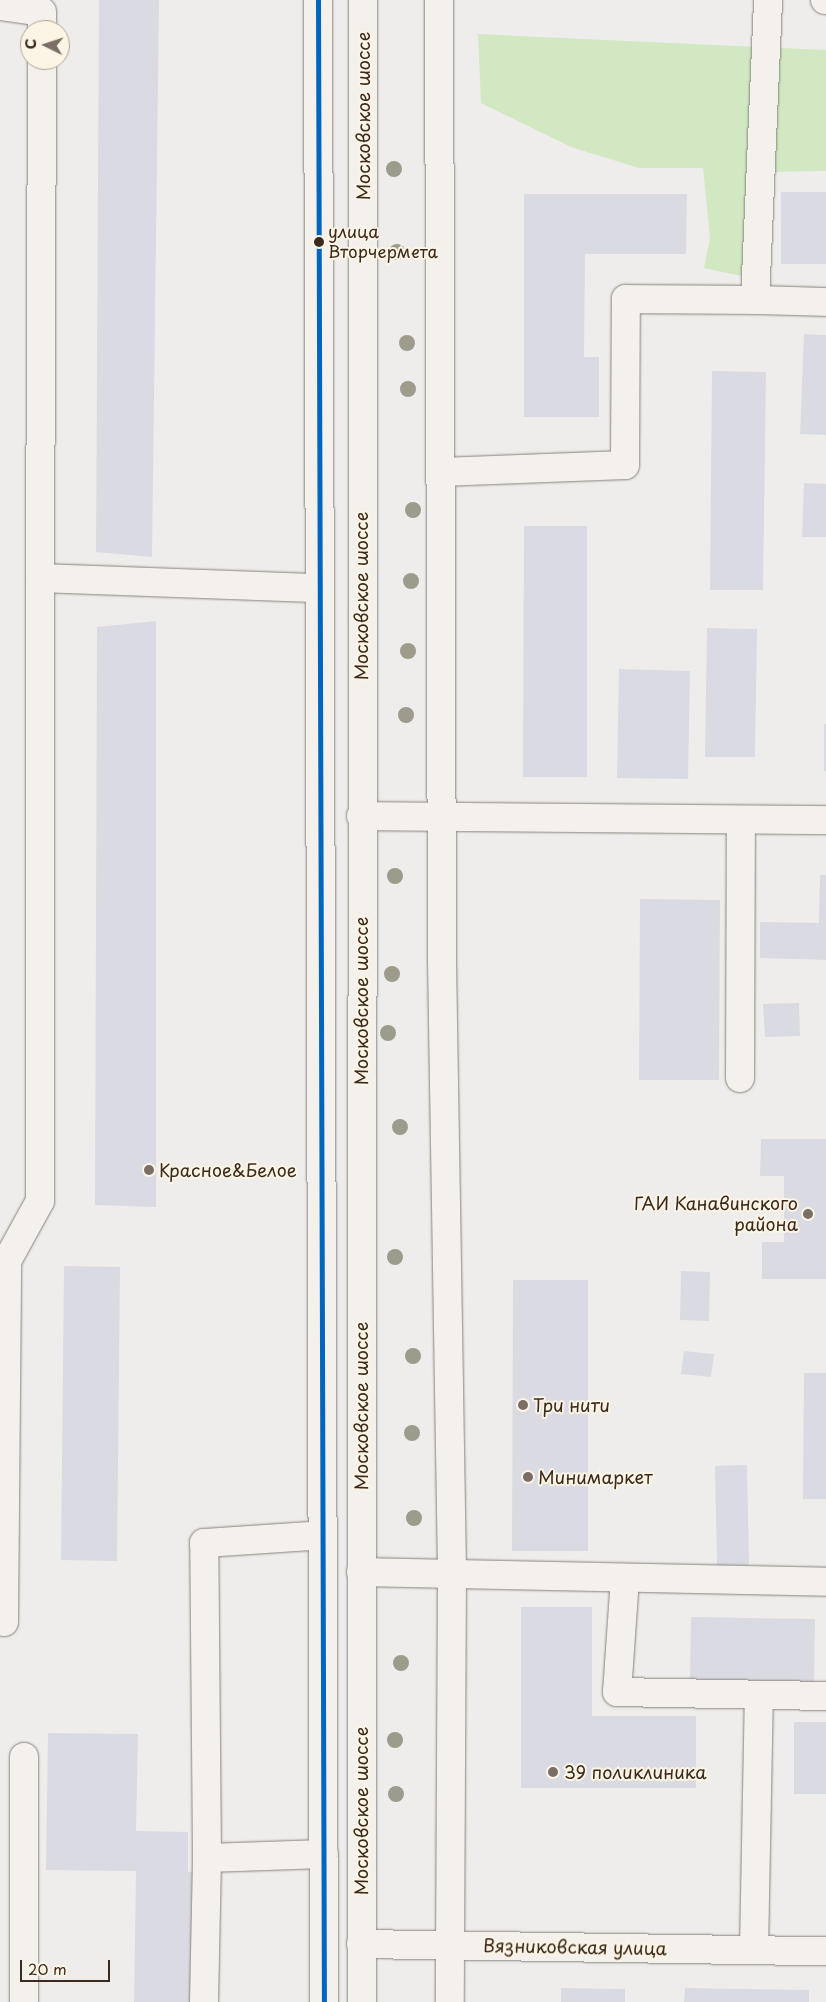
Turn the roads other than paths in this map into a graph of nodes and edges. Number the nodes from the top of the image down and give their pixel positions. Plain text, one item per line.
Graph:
1 (318, 0) edge
2 (363, 0) edge
3 (439, 0) edge
4 (768, 0) edge
5 (0, 6) edge
6 (42, 20) edge
7 (42, 70) edge
8 (755, 300) junction
9 (826, 302) edge
10 (442, 472) junction
11 (40, 578) junction
12 (320, 588) junction
13 (361, 816) junction
14 (442, 817) junction
15 (741, 820) junction
16 (826, 820) edge
17 (740, 1078) dead end
18 (322, 1535) junction
19 (361, 1572) junction
20 (452, 1573) junction
21 (625, 1578) junction
22 (826, 1582) edge
23 (4, 1622) dead end
24 (759, 1695) junction
25 (826, 1696) edge
26 (24, 1758) dead end
27 (324, 1854) junction
28 (207, 1858) junction
29 (324, 1944) junction
30 (361, 1944) junction
31 (448, 1945) junction
32 (754, 1950) junction
33 (826, 1952) edge
34 (24, 2002) edge
35 (204, 2002) edge
36 (324, 2002) edge
37 (362, 2002) edge
38 (450, 2002) edge

1 - 12 main road
2 - 13 main road, Московское шоссе
3 - 10 main road
4 - 8 main road
5 - 6 main road
7 - 11 main road
8 - 9 main road
8 - 10 main road
10 - 14 main road
11 - 12 main road
11 - 23 main road
12 - 18 main road
13 - 14 main road
13 - 19 main road, Московское шоссе
14 - 15 main road
14 - 20 main road
15 - 16 main road
15 - 17 main road
18 - 27 main road
18 - 28 main road
19 - 20 main road
19 - 30 main road, Московское шоссе
20 - 21 main road
20 - 31 main road
21 - 22 main road
21 - 24 main road
24 - 25 main road
24 - 32 main road
26 - 34 main road
27 - 28 main road
27 - 29 main road
28 - 35 main road
29 - 30 main road, Вязниковская улица
29 - 36 main road
30 - 31 main road, Вязниковская улица
30 - 37 main road, Московское шоссе
31 - 32 main road, Вязниковская улица
31 - 38 main road
32 - 33 main road, Вязниковская улица

